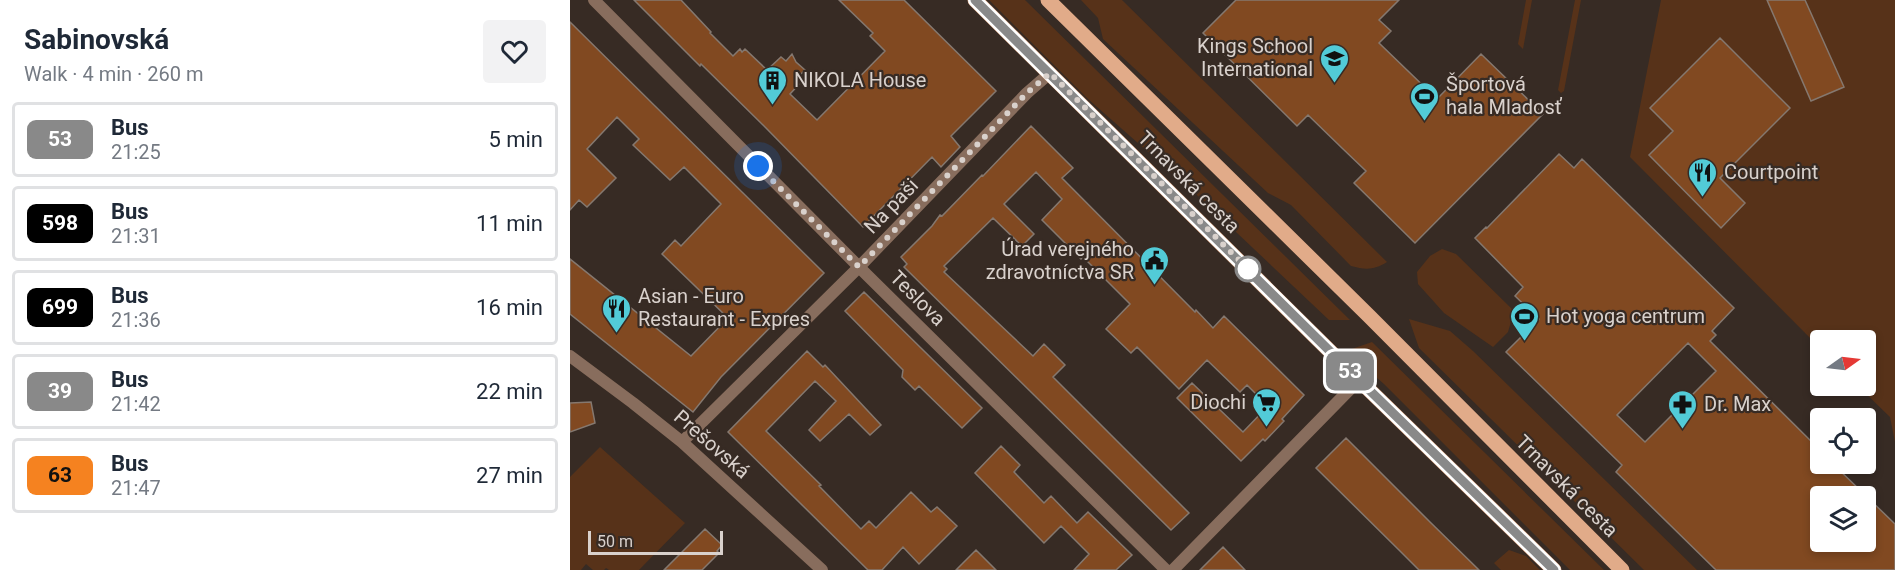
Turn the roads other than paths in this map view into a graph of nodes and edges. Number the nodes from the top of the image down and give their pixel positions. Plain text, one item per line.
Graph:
1 (594, 0) edge
2 (975, 0) edge
3 (1048, 0) edge
4 (1050, 73) junction
5 (859, 267) junction
6 (570, 356) edge
7 (1359, 380) junction
8 (682, 442) junction
9 (822, 570) edge
10 (1166, 570) edge
11 (1173, 570) edge
12 (1554, 570) edge
13 (1622, 570) edge

1 - 5 street, Teslova
2 - 4 main road, Trnavská cesta
3 - 13 main road, Trnavská cesta
4 - 5 street, Na paši
4 - 7 main road, Trnavská cesta
5 - 8 street, Na paši
5 - 10 street, Teslova
6 - 8 street, Prešovská
7 - 11 street
7 - 12 main road, Trnavská cesta
8 - 9 street, Prešovská

